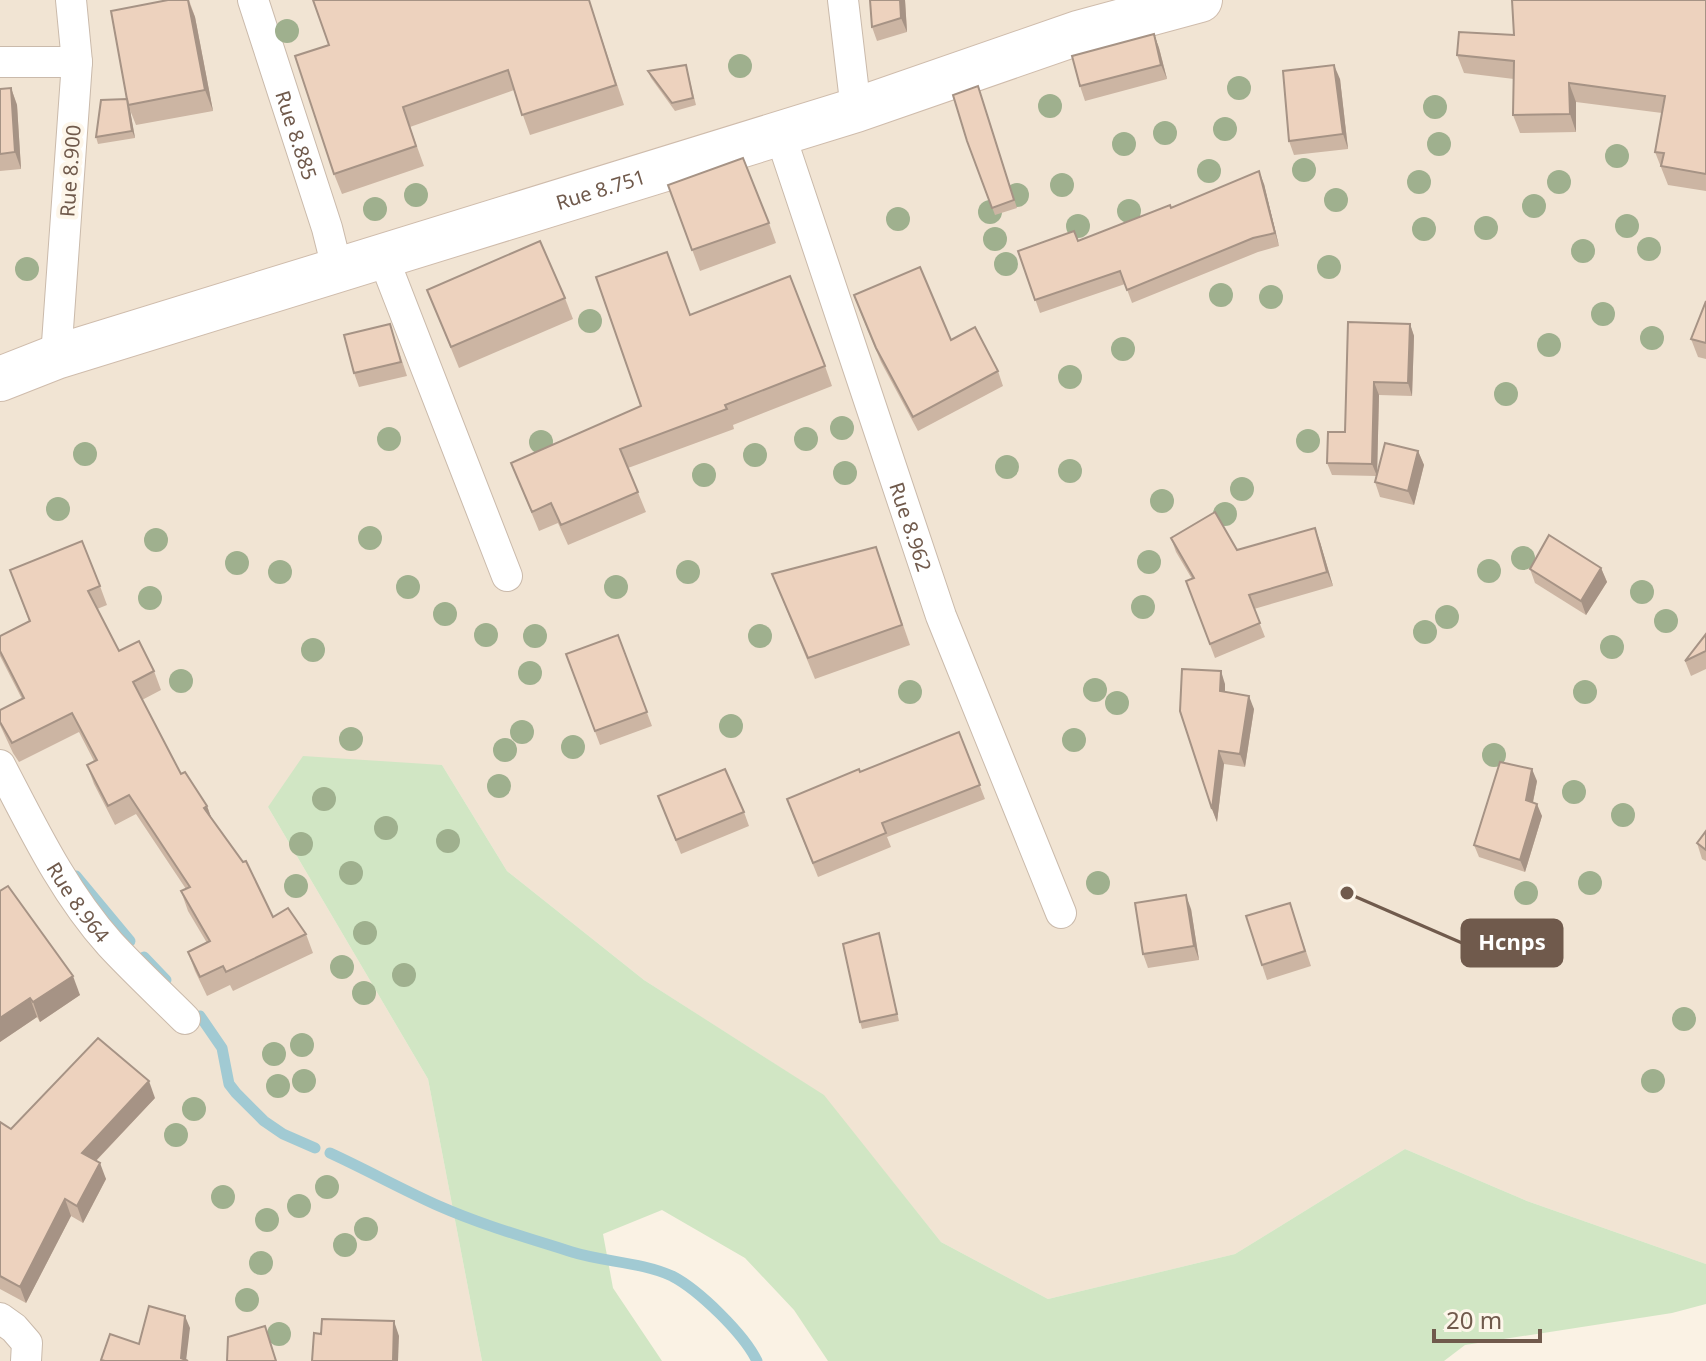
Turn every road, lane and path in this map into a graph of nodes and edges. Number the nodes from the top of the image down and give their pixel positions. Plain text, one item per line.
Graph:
1 (71, 0) edge
2 (253, 0) edge
3 (843, 0) edge
4 (1200, 0) edge
5 (0, 62) edge
6 (77, 62) junction
7 (856, 110) junction
8 (780, 134) junction
9 (383, 257) junction
10 (338, 272) junction
11 (56, 357) junction
12 (0, 379) edge
13 (507, 576) dead end
14 (0, 765) edge
15 (1061, 913) dead end
16 (185, 1019) dead end
17 (0, 1318) edge
18 (26, 1361) edge

1 - 6 street, Rue 8.900
2 - 10 street, Rue 8.885
3 - 7 street
4 - 7 main road, Rue 8.751
5 - 6 street
6 - 11 street, Rue 8.900
7 - 8 main road, Rue 8.751
8 - 9 main road, Rue 8.751
8 - 15 street, Rue 8.962
9 - 10 main road, Rue 8.751
9 - 13 street
10 - 11 main road, Rue 8.751
11 - 12 main road, Rue 8.751
14 - 16 street, Rue 8.964
17 - 18 street

